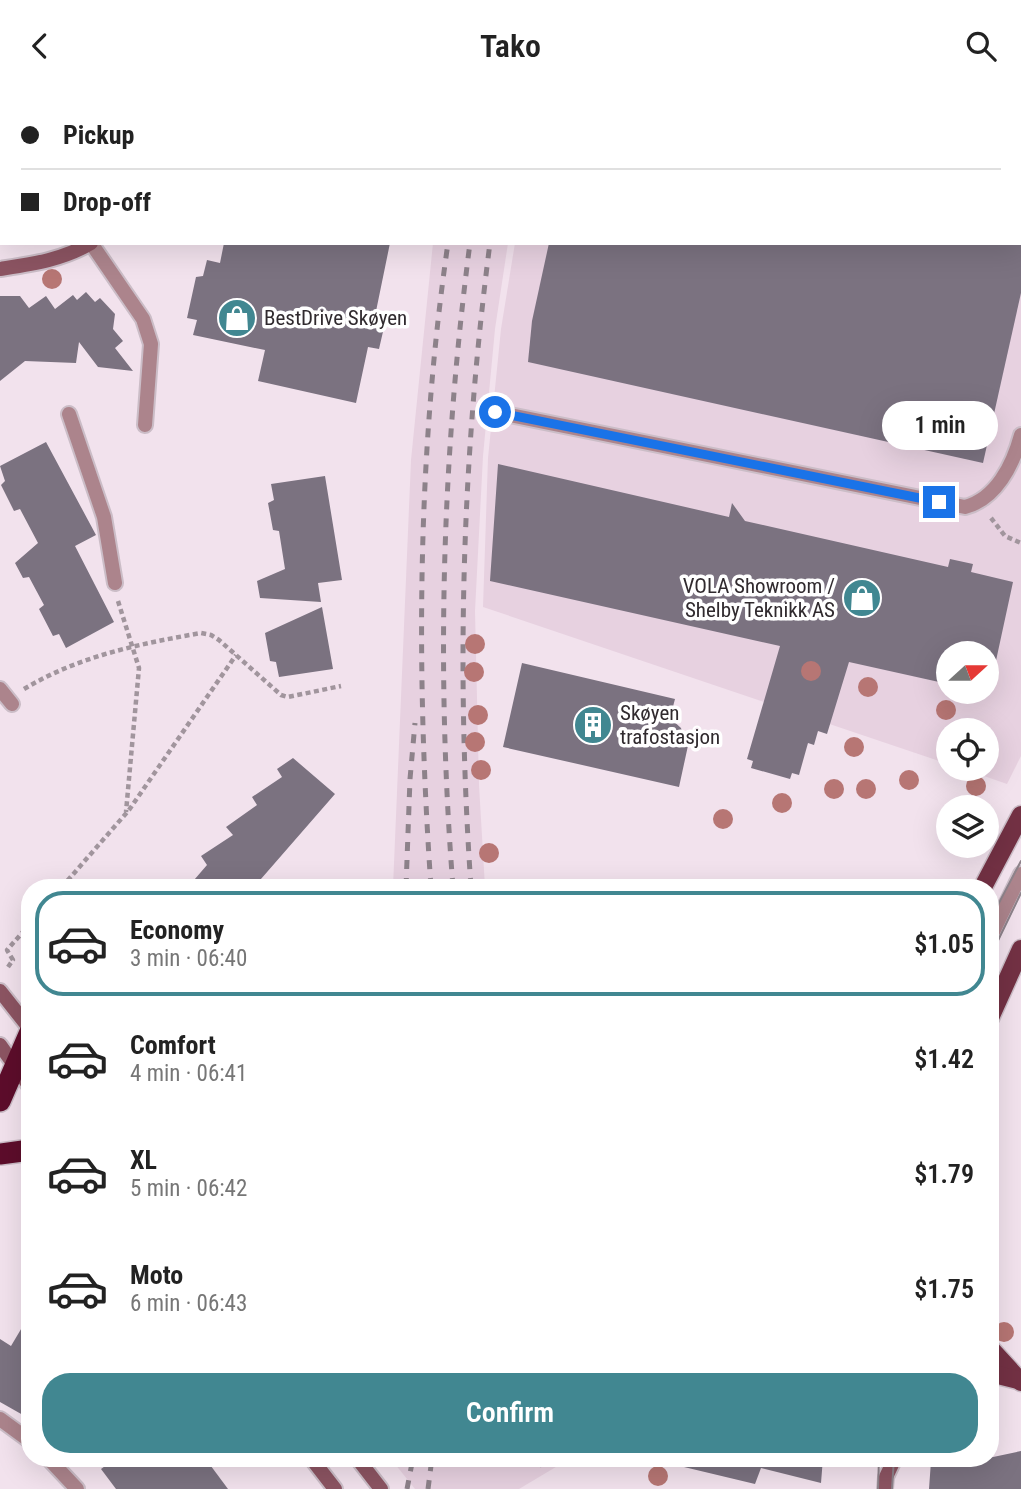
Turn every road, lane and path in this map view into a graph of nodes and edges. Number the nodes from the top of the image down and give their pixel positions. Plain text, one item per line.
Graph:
1 (88, 245) edge
2 (92, 245) edge
3 (0, 269) edge
4 (495, 412) dead end
5 (69, 414) dead end
6 (145, 425) dead end
7 (1021, 435) edge
8 (979, 503) junction
9 (1021, 543) edge
10 (115, 583) joint
11 (132, 646) junction
12 (236, 655) junction
13 (341, 686) dead end
14 (7, 697) edge
15 (126, 813) junction
16 (1021, 815) edge
17 (1021, 874) edge
18 (69, 879) edge
19 (987, 879) edge
20 (999, 919) edge
21 (21, 934) edge
22 (1021, 949) edge
23 (8, 967) dead end
24 (0, 991) edge
25 (999, 998) edge
26 (21, 1019) edge
27 (0, 1045) edge
28 (21, 1051) edge
29 (15, 1065) junction
30 (21, 1074) edge
31 (0, 1101) edge
32 (21, 1151) edge
33 (0, 1154) edge
34 (999, 1358) edge
35 (999, 1375) edge
36 (1019, 1381) edge
37 (0, 1419) edge
38 (21, 1434) edge
39 (56, 1467) edge
40 (318, 1467) edge
41 (364, 1467) edge
42 (377, 1484) edge
43 (77, 1489) edge
44 (335, 1489) edge

1 - 3 main road
2 - 6 lane
4 - 8 lane
5 - 10 lane
7 - 8 lane
8 - 9 path
10 - 11 path
11 - 12 path
11 - 14 path
11 - 15 path
12 - 13 path
12 - 15 path
15 - 18 path
16 - 19 main road
17 - 20 lane
21 - 23 path
22 - 25 main road
24 - 26 main road
27 - 29 main road
28 - 29 highway
29 - 30 main road
29 - 31 highway
32 - 33 highway
34 - 36 main road
35 - 36 main road
37 - 38 lane
39 - 43 lane
40 - 44 main road
41 - 42 main road

